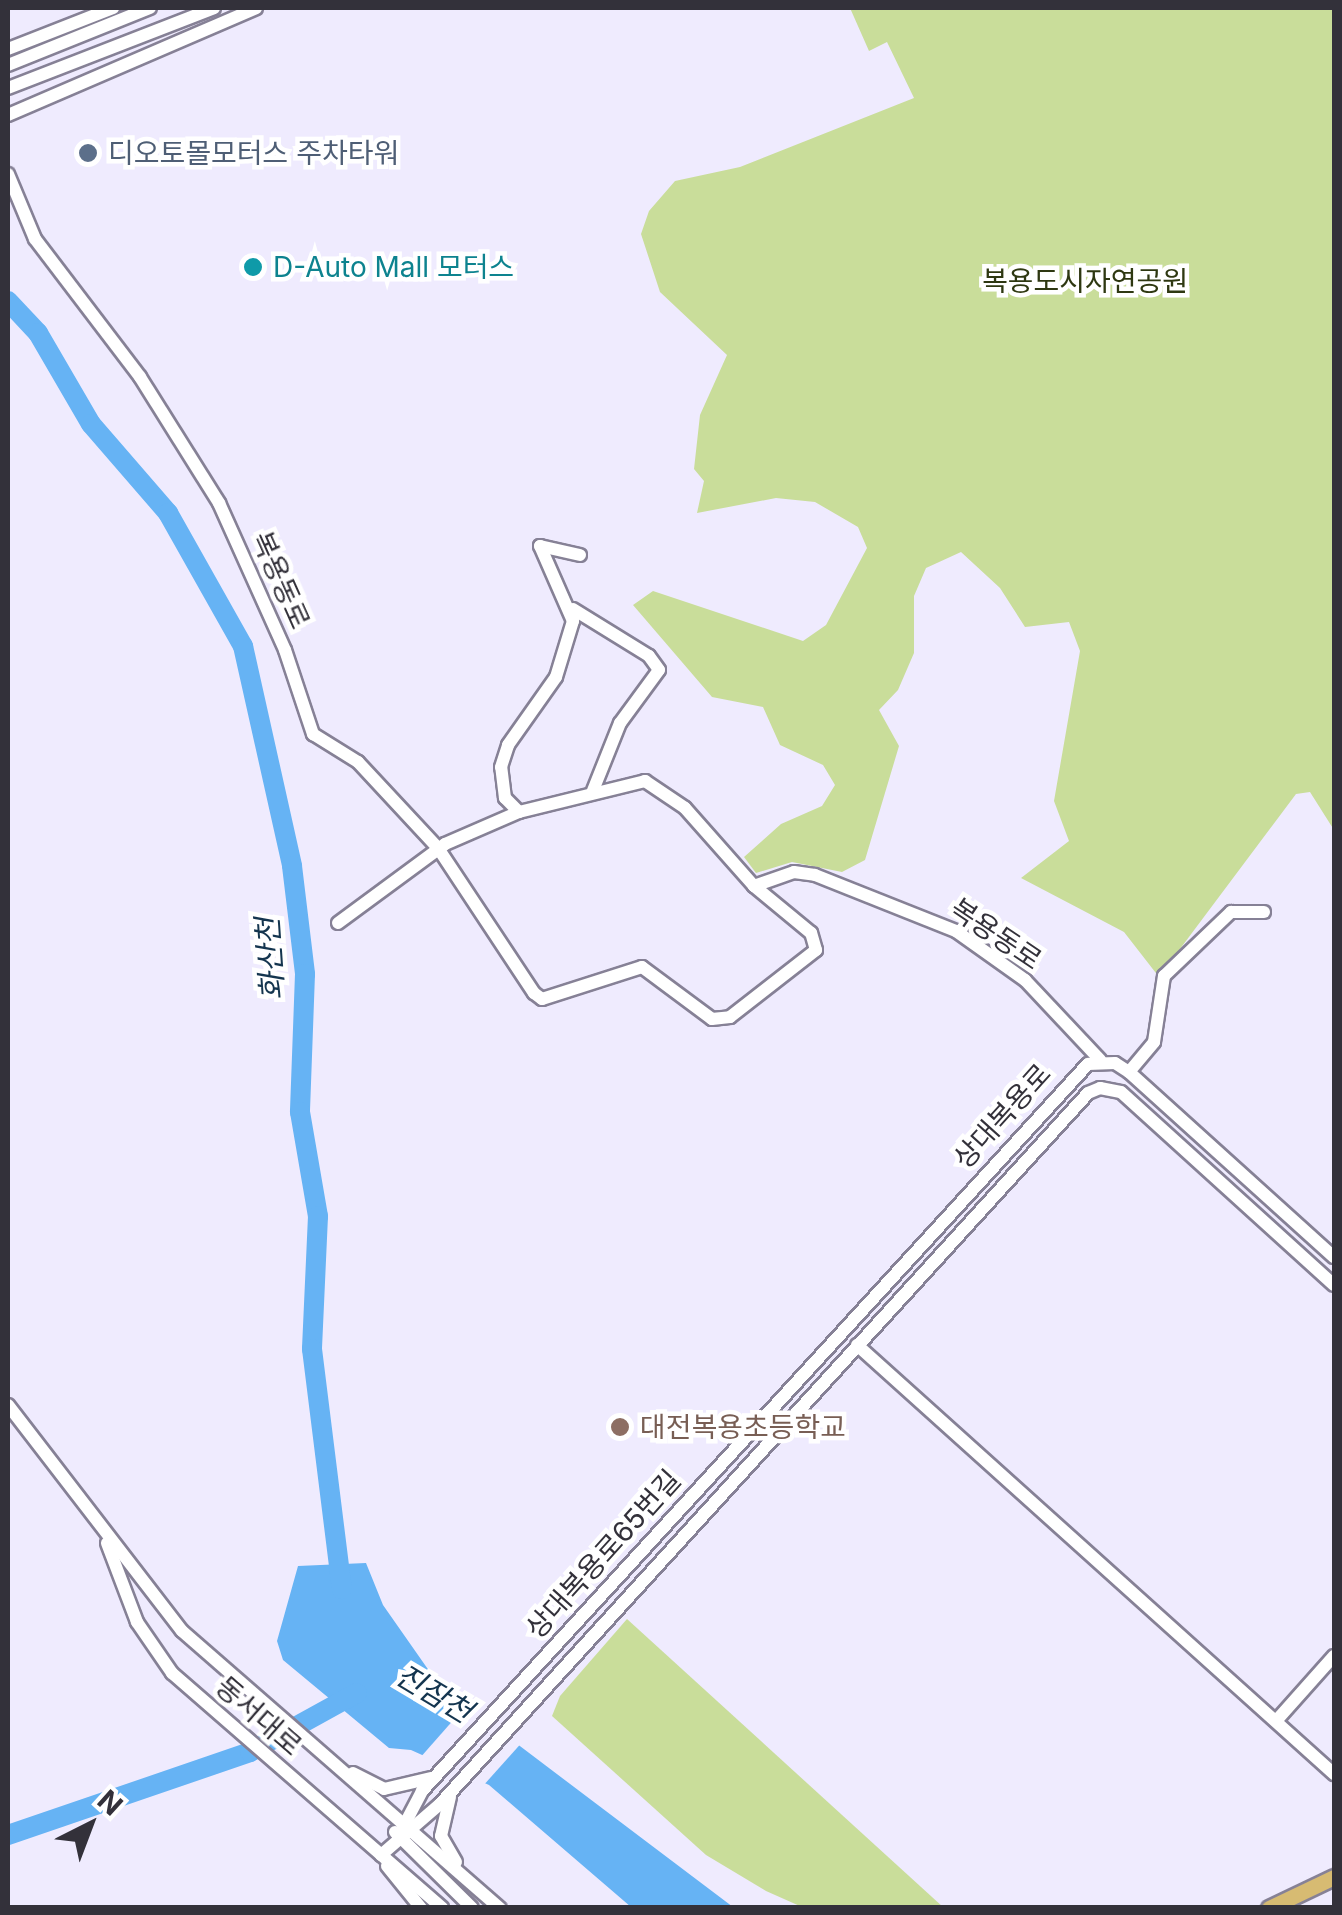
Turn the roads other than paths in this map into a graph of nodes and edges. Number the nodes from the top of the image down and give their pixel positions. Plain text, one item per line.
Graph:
1 (113, 8) edge
2 (150, 8) edge
3 (214, 8) edge
4 (256, 8) edge
5 (8, 49) edge
6 (8, 65) edge
7 (8, 88) edge
8 (8, 115) edge
9 (8, 174) edge
10 (580, 554) dead end
11 (573, 609) junction
12 (592, 794) junction
13 (520, 812) junction
14 (438, 848) junction
15 (754, 886) junction
16 (1264, 912) dead end
17 (338, 923) dead end
18 (1100, 1060) junction
19 (1130, 1072) junction
20 (1334, 1257) edge
21 (1334, 1285) edge
22 (862, 1309) joint
23 (878, 1323) joint
24 (858, 1346) junction
25 (8, 1405) edge
26 (100, 1522) junction
27 (1334, 1656) edge
28 (1276, 1721) junction
29 (336, 1764) junction
30 (1334, 1774) edge
31 (434, 1778) junction
32 (446, 1800) junction
33 (403, 1830) junction
34 (381, 1855) junction
35 (1334, 1877) edge
36 (477, 1886) junction
37 (421, 1908) edge
38 (442, 1908) edge
39 (472, 1908) edge
40 (500, 1908) edge
41 (1269, 1908) edge

1 - 5 street
2 - 6 street
3 - 7 street
4 - 8 street
9 - 14 street, 복용동로
10 - 11 street
11 - 12 street
11 - 13 street
12 - 13 street
12 - 15 street
13 - 14 street
14 - 15 street, 복용동로
14 - 17 street
15 - 18 street, 복용동로
16 - 19 street
18 - 19 street
18 - 22 street, 상대복용로
19 - 20 street
21 - 23 street, 상대복용로
22 - 31 street, 상대복용로65번길
23 - 24 street, 상대복용로65번길
24 - 28 street
24 - 32 street, 상대복용로65번길
25 - 26 street, 동서대로
26 - 29 street, 동서대로
26 - 34 street, 동서대로
27 - 28 street
28 - 30 street
29 - 31 street
29 - 33 street, 동서대로
31 - 33 street, 상대복용로65번길
32 - 33 street, 상대복용로65번길
32 - 36 street
33 - 34 street
33 - 36 street
33 - 39 street
34 - 37 street
34 - 38 street, 동서대로
35 - 41 main road
36 - 40 street

